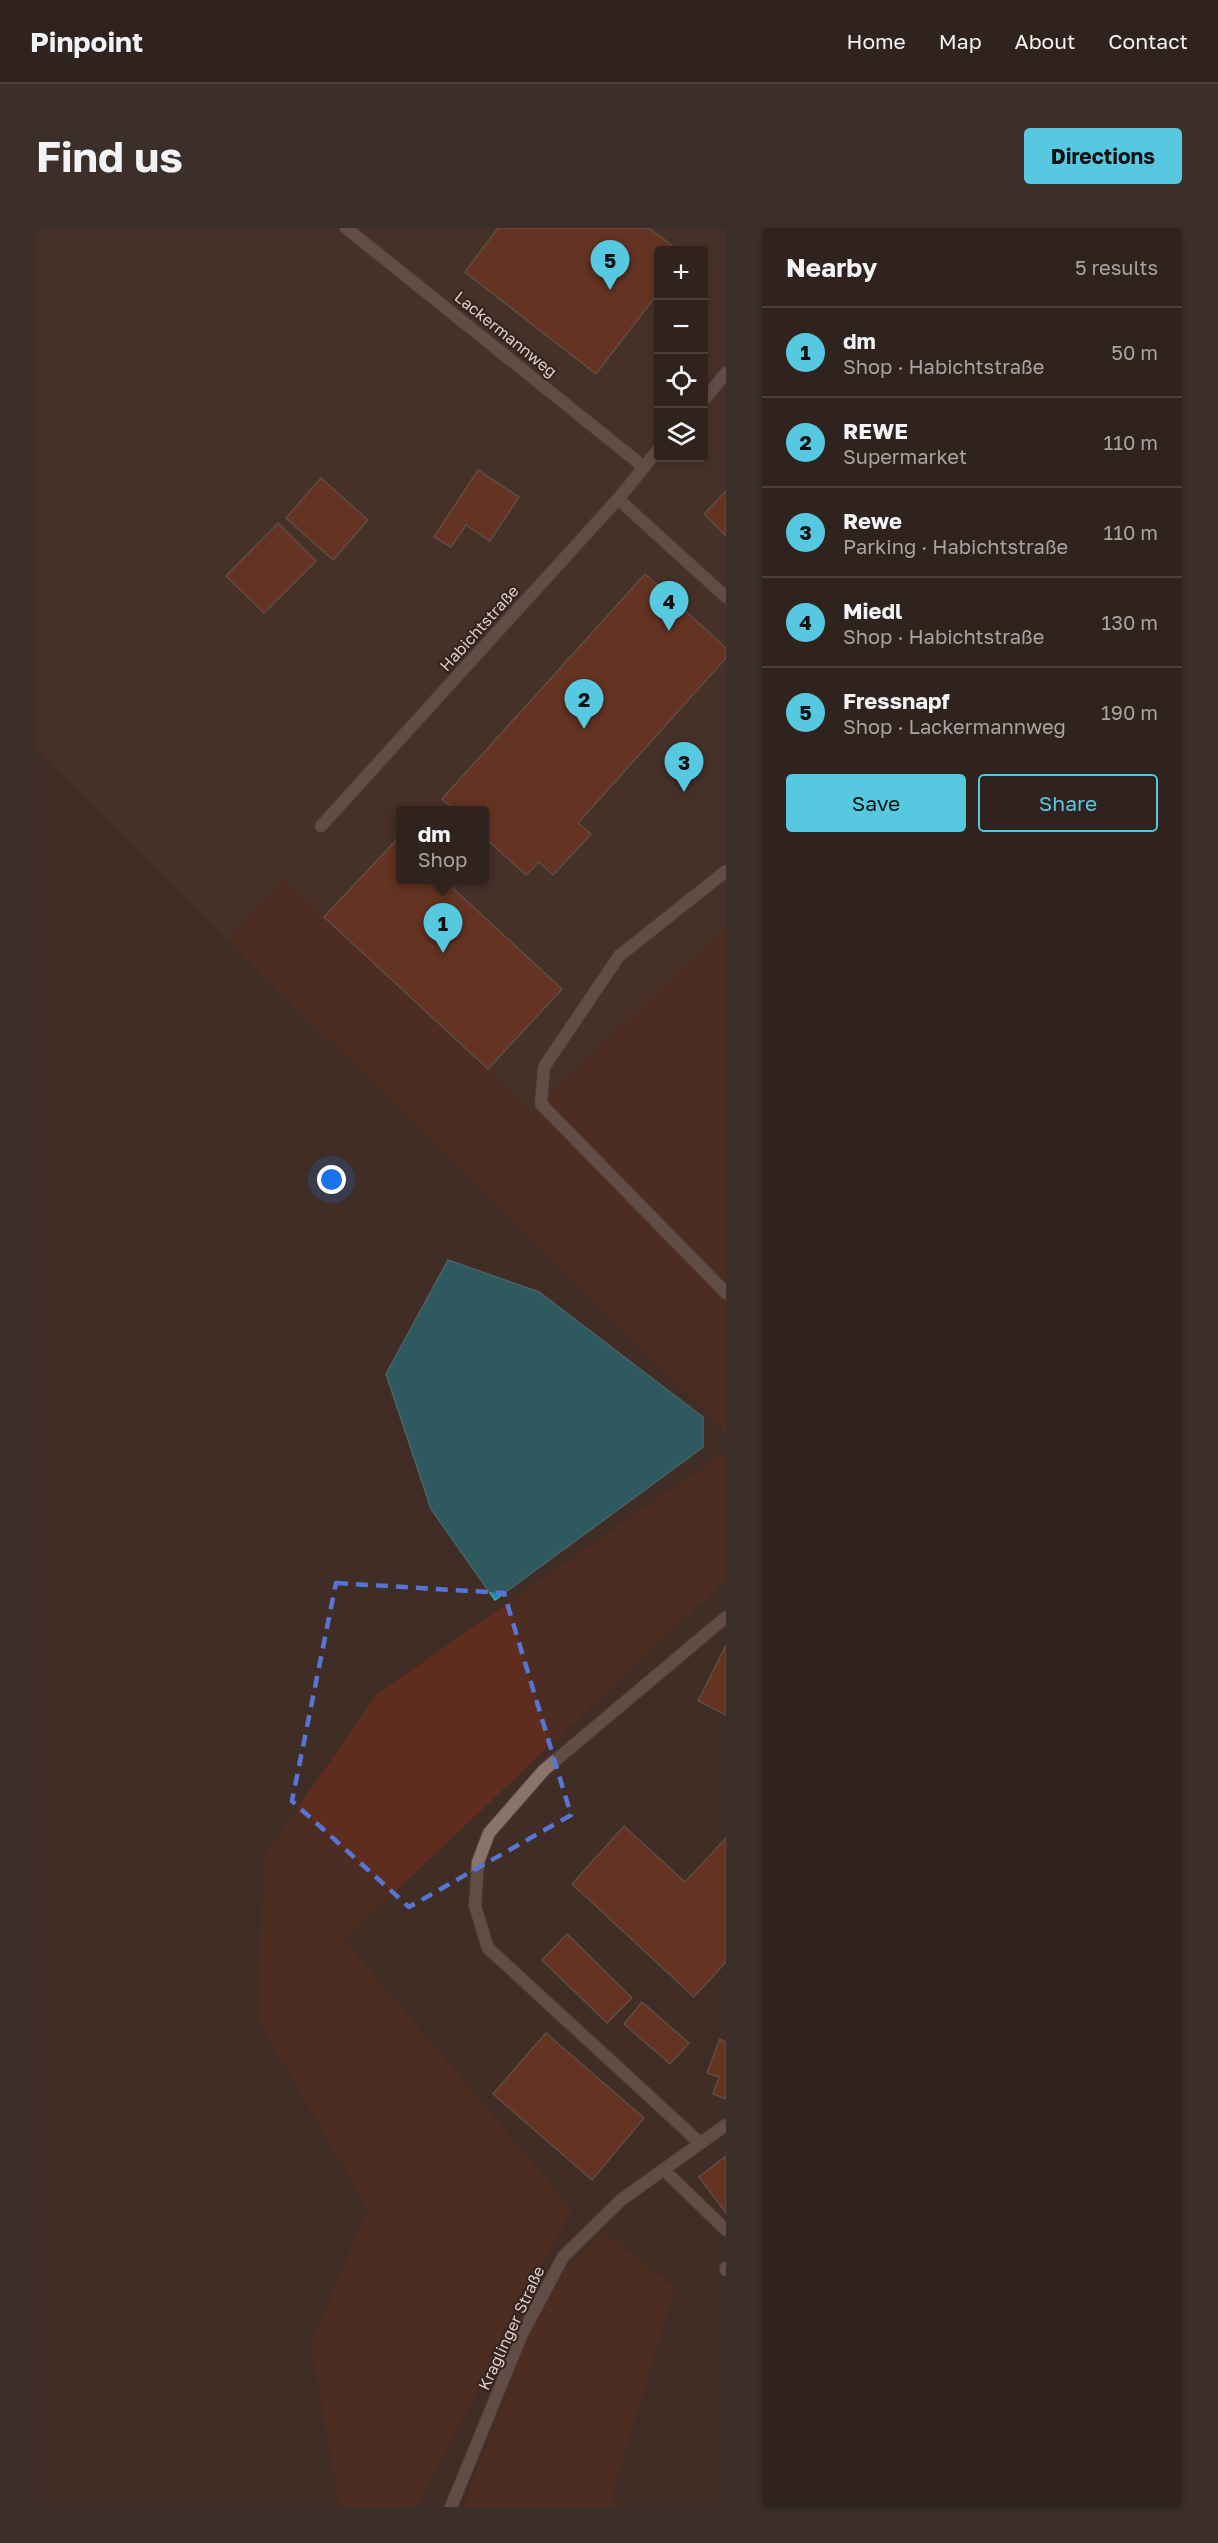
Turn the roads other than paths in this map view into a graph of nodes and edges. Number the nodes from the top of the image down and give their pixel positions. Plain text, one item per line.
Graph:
1 (346, 228) edge
2 (726, 373) edge
3 (708, 395) edge
4 (654, 455) edge
5 (644, 466) junction
6 (618, 499) junction
7 (726, 597) edge
8 (321, 826) dead end
9 (726, 871) edge
10 (726, 1293) edge
11 (726, 1617) edge
12 (726, 2125) edge
13 (700, 2143) junction
14 (664, 2170) junction
15 (726, 2230) edge
16 (451, 2507) edge

1 - 5 street, Lackermannweg
2 - 3 street
4 - 5 street, Habichtstraße
5 - 6 street, Habichtstraße
6 - 7 street
6 - 8 street, Habichtstraße
9 - 10 street
11 - 13 street
12 - 13 street, Kraglinger Straße
13 - 14 street, Kraglinger Straße
14 - 15 street
14 - 16 street, Kraglinger Straße

